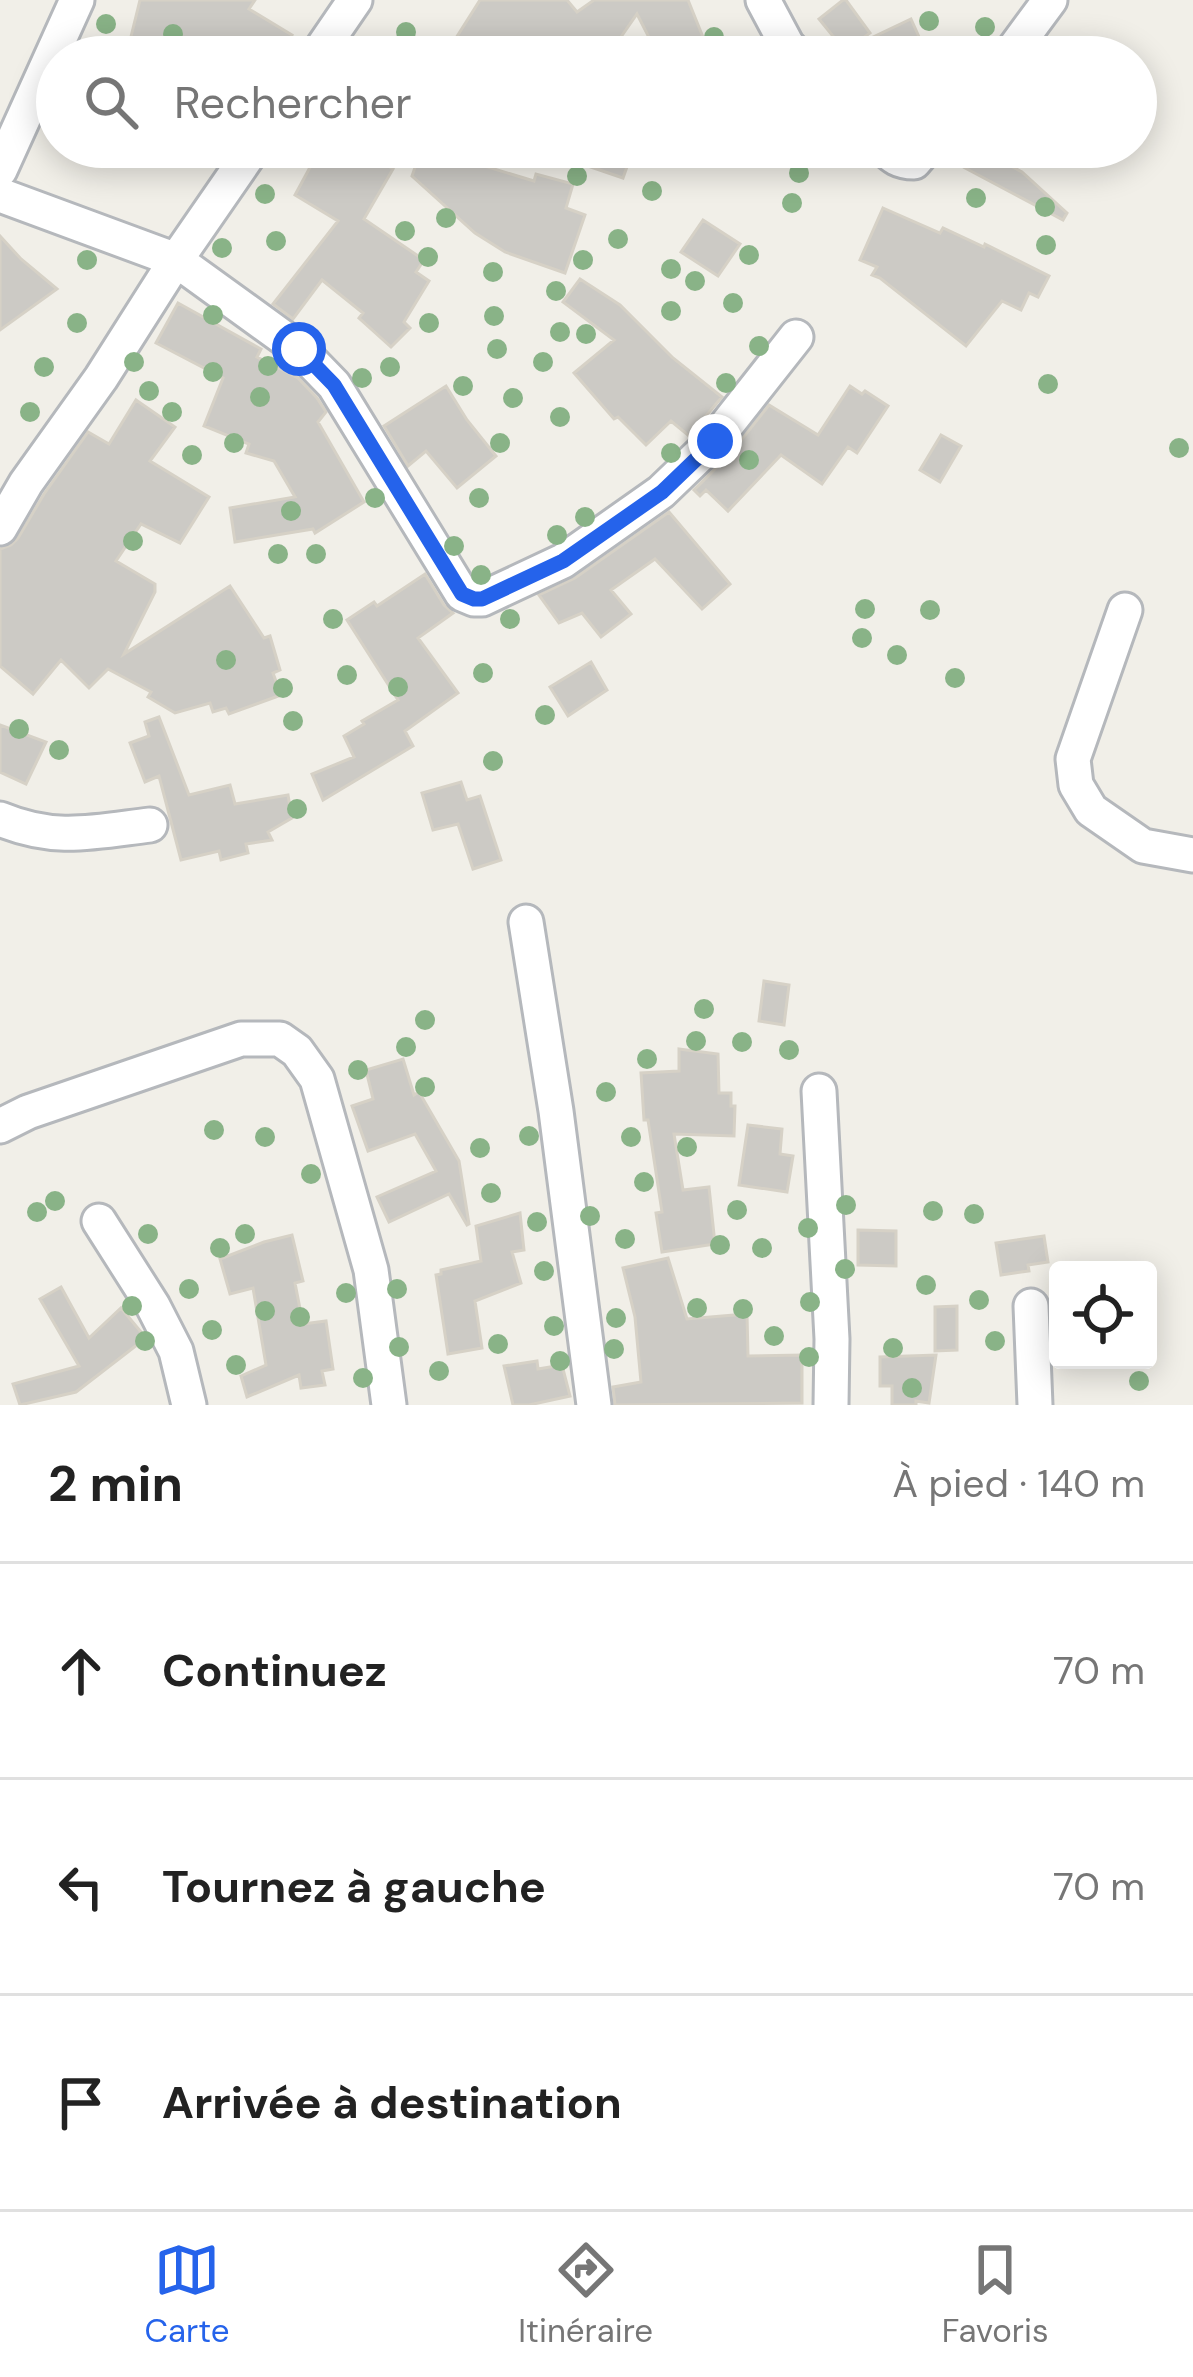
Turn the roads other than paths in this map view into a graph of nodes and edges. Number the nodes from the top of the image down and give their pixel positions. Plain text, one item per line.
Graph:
1 (77, 0) edge
2 (763, 0) edge
3 (1051, 0) edge
4 (351, 1) edge
5 (61, 36) edge
6 (329, 36) edge
7 (782, 36) edge
8 (1024, 36) edge
9 (36, 91) edge
10 (240, 168) edge
11 (0, 170) edge
12 (0, 195) edge
13 (176, 260) junction
14 (796, 337) dead end
15 (0, 528) edge
16 (1125, 610) dead end
17 (0, 819) edge
18 (150, 825) dead end
19 (1193, 855) edge
20 (526, 922) dead end
21 (819, 1091) dead end
22 (0, 1126) edge
23 (99, 1221) dead end
24 (1031, 1306) dead end
25 (189, 1405) edge
26 (388, 1405) edge
27 (594, 1405) edge
28 (831, 1405) edge
29 (1036, 1405) edge

1 - 5 street
2 - 7 street
3 - 8 street
4 - 6 street
9 - 11 street
10 - 13 street
12 - 13 street
13 - 14 street
13 - 15 street
16 - 19 street
17 - 18 street
20 - 27 street
21 - 28 street
22 - 26 street
23 - 25 street
24 - 29 street

